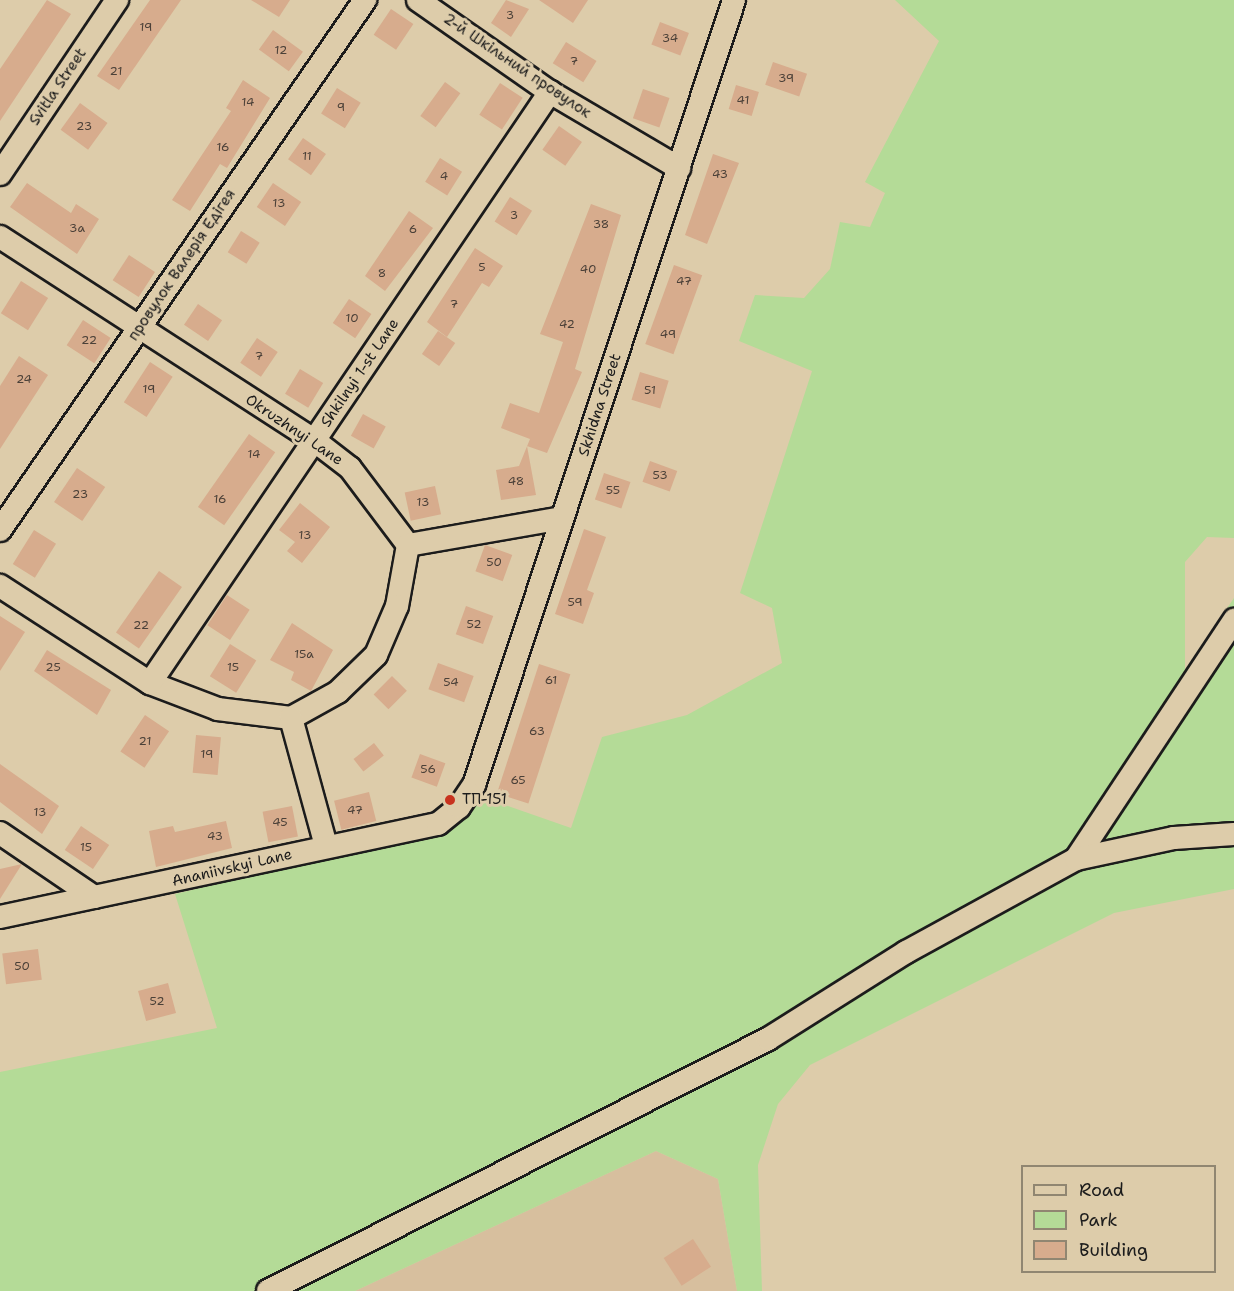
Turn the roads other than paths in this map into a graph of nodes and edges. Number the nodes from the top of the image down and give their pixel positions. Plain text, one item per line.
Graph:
1 (117, 0) edge
2 (365, 0) edge
3 (418, 0) edge
4 (734, 0) edge
5 (550, 92) junction
6 (678, 168) junction
7 (0, 174) edge
8 (0, 237) edge
9 (140, 329) junction
10 (315, 441) junction
11 (562, 518) junction
12 (0, 530) edge
13 (408, 545) junction
14 (0, 586) edge
15 (1234, 620) edge
16 (150, 683) junction
17 (291, 718) junction
18 (459, 807) joint
19 (0, 833) edge
20 (1234, 834) edge
21 (326, 846) junction
22 (1076, 859) junction
23 (94, 897) junction
24 (0, 917) edge
25 (268, 1291) edge

1 - 7 street, Svitla Street
2 - 9 street, провулок Валерія Едігея
3 - 5 street, 2-й Шкільний провулок
4 - 6 street, Skhidna Street
5 - 6 street, 2-й Шкільний провулок
5 - 10 street, Shkilnyi 1-st Lane
6 - 11 street, Skhidna Street
8 - 9 street, Okruzhnyi Lane
9 - 10 street, Okruzhnyi Lane
9 - 12 street, провулок Валерія Едігея
10 - 13 street, Okruzhnyi Lane
10 - 16 street, Shkilnyi 1-st Lane
11 - 13 street
11 - 18 street, Skhidna Street
13 - 17 street
14 - 16 street
15 - 22 street
16 - 17 street
17 - 21 street
18 - 21 street, Ananiivskyi Lane
19 - 23 street
20 - 22 street
21 - 23 street, Ananiivskyi Lane
22 - 25 street
23 - 24 street, Ananiivskyi Lane

